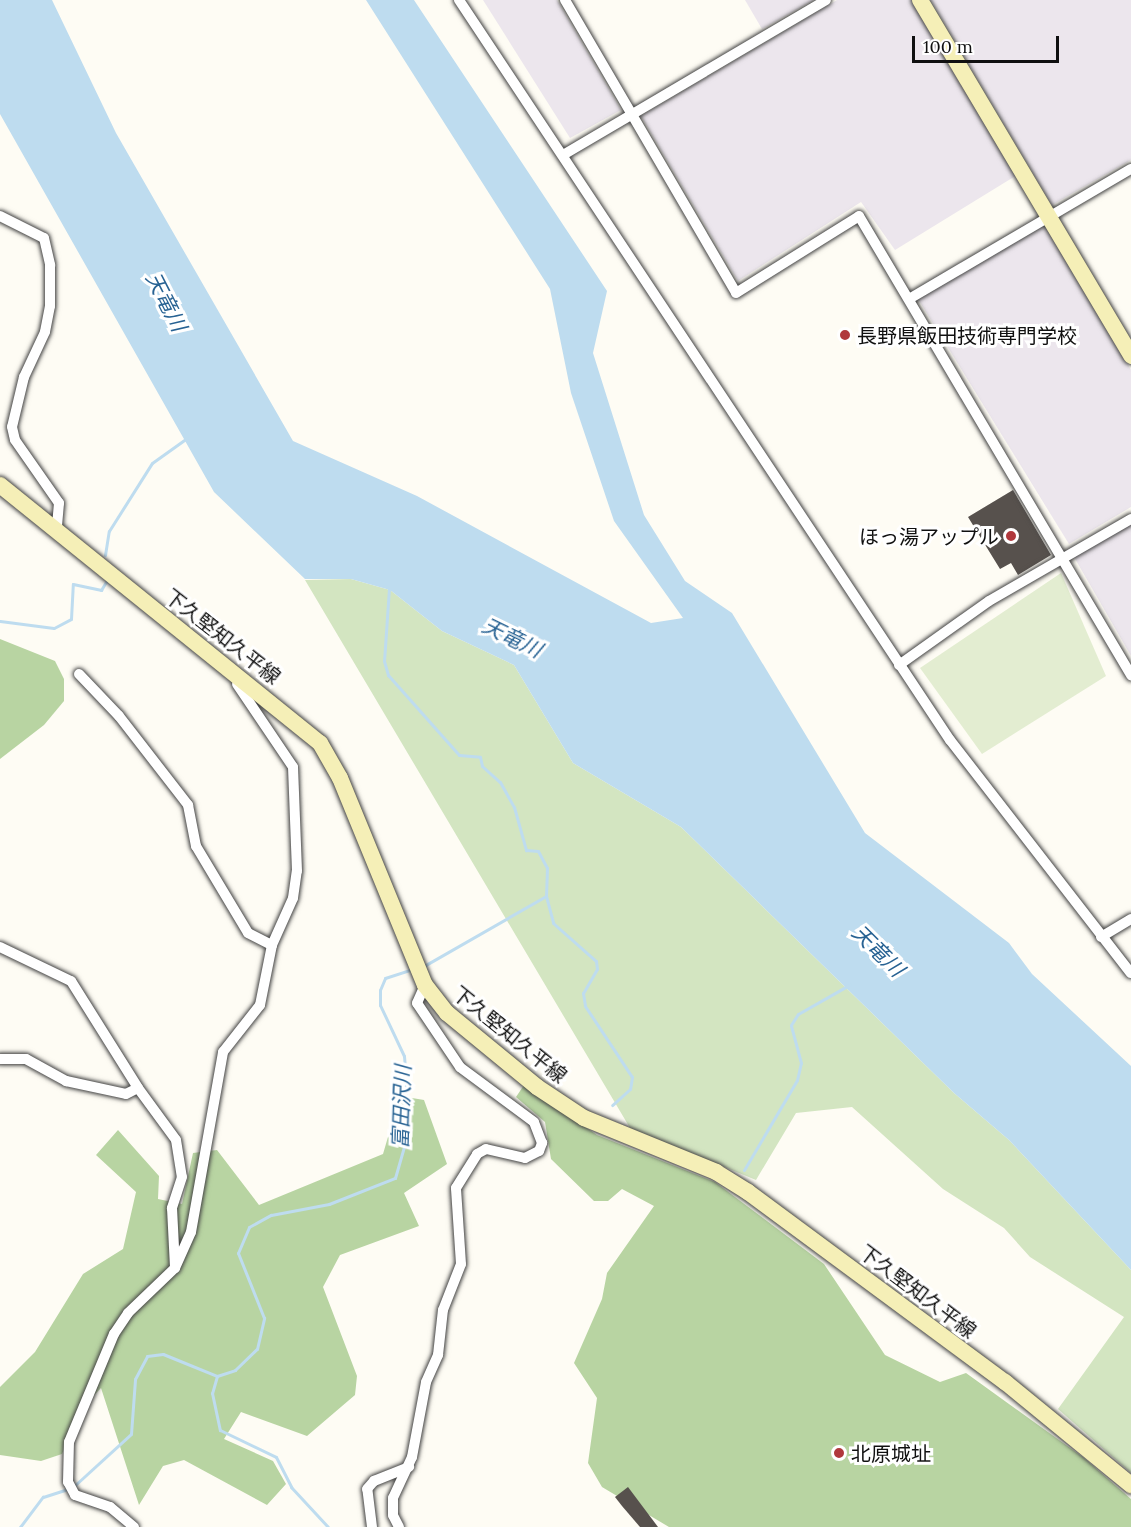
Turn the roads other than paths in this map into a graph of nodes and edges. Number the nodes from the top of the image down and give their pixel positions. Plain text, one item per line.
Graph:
1 (459, 0) edge
2 (565, 0) edge
3 (826, 0) edge
4 (920, 0) edge
5 (631, 114) junction
6 (563, 155) junction
7 (1131, 169) edge
8 (0, 216) edge
9 (1048, 217) junction
10 (909, 299) junction
11 (1131, 356) edge
12 (0, 485) edge
13 (1131, 519) edge
14 (57, 526) junction
15 (1064, 558) junction
16 (218, 657) junction
17 (899, 665) junction
18 (80, 674) dead end
19 (1131, 675) edge
20 (1131, 919) edge
21 (1101, 937) junction
22 (272, 945) junction
23 (0, 947) edge
24 (1131, 973) edge
25 (420, 974) junction
26 (0, 1059) edge
27 (138, 1088) junction
28 (175, 1268) junction
29 (409, 1467) junction
30 (1131, 1485) edge
31 (134, 1527) edge
32 (372, 1527) edge
33 (399, 1527) edge

1 - 6 street
2 - 5 street
3 - 5 street
4 - 9 main road
5 - 6 street
5 - 10 street
6 - 17 street
7 - 9 street
8 - 14 street
9 - 10 street
9 - 11 main road
10 - 15 street
12 - 14 main road, 下久堅知久平線
13 - 15 street
14 - 16 main road, 下久堅知久平線
15 - 17 street
15 - 19 street
16 - 22 street
16 - 25 main road, 下久堅知久平線
17 - 21 street
18 - 22 street
20 - 21 street
21 - 24 street
22 - 28 street
23 - 27 street
25 - 29 street
25 - 30 main road, 下久堅知久平線
26 - 27 street
27 - 28 street
28 - 31 street
29 - 32 street
29 - 33 street

